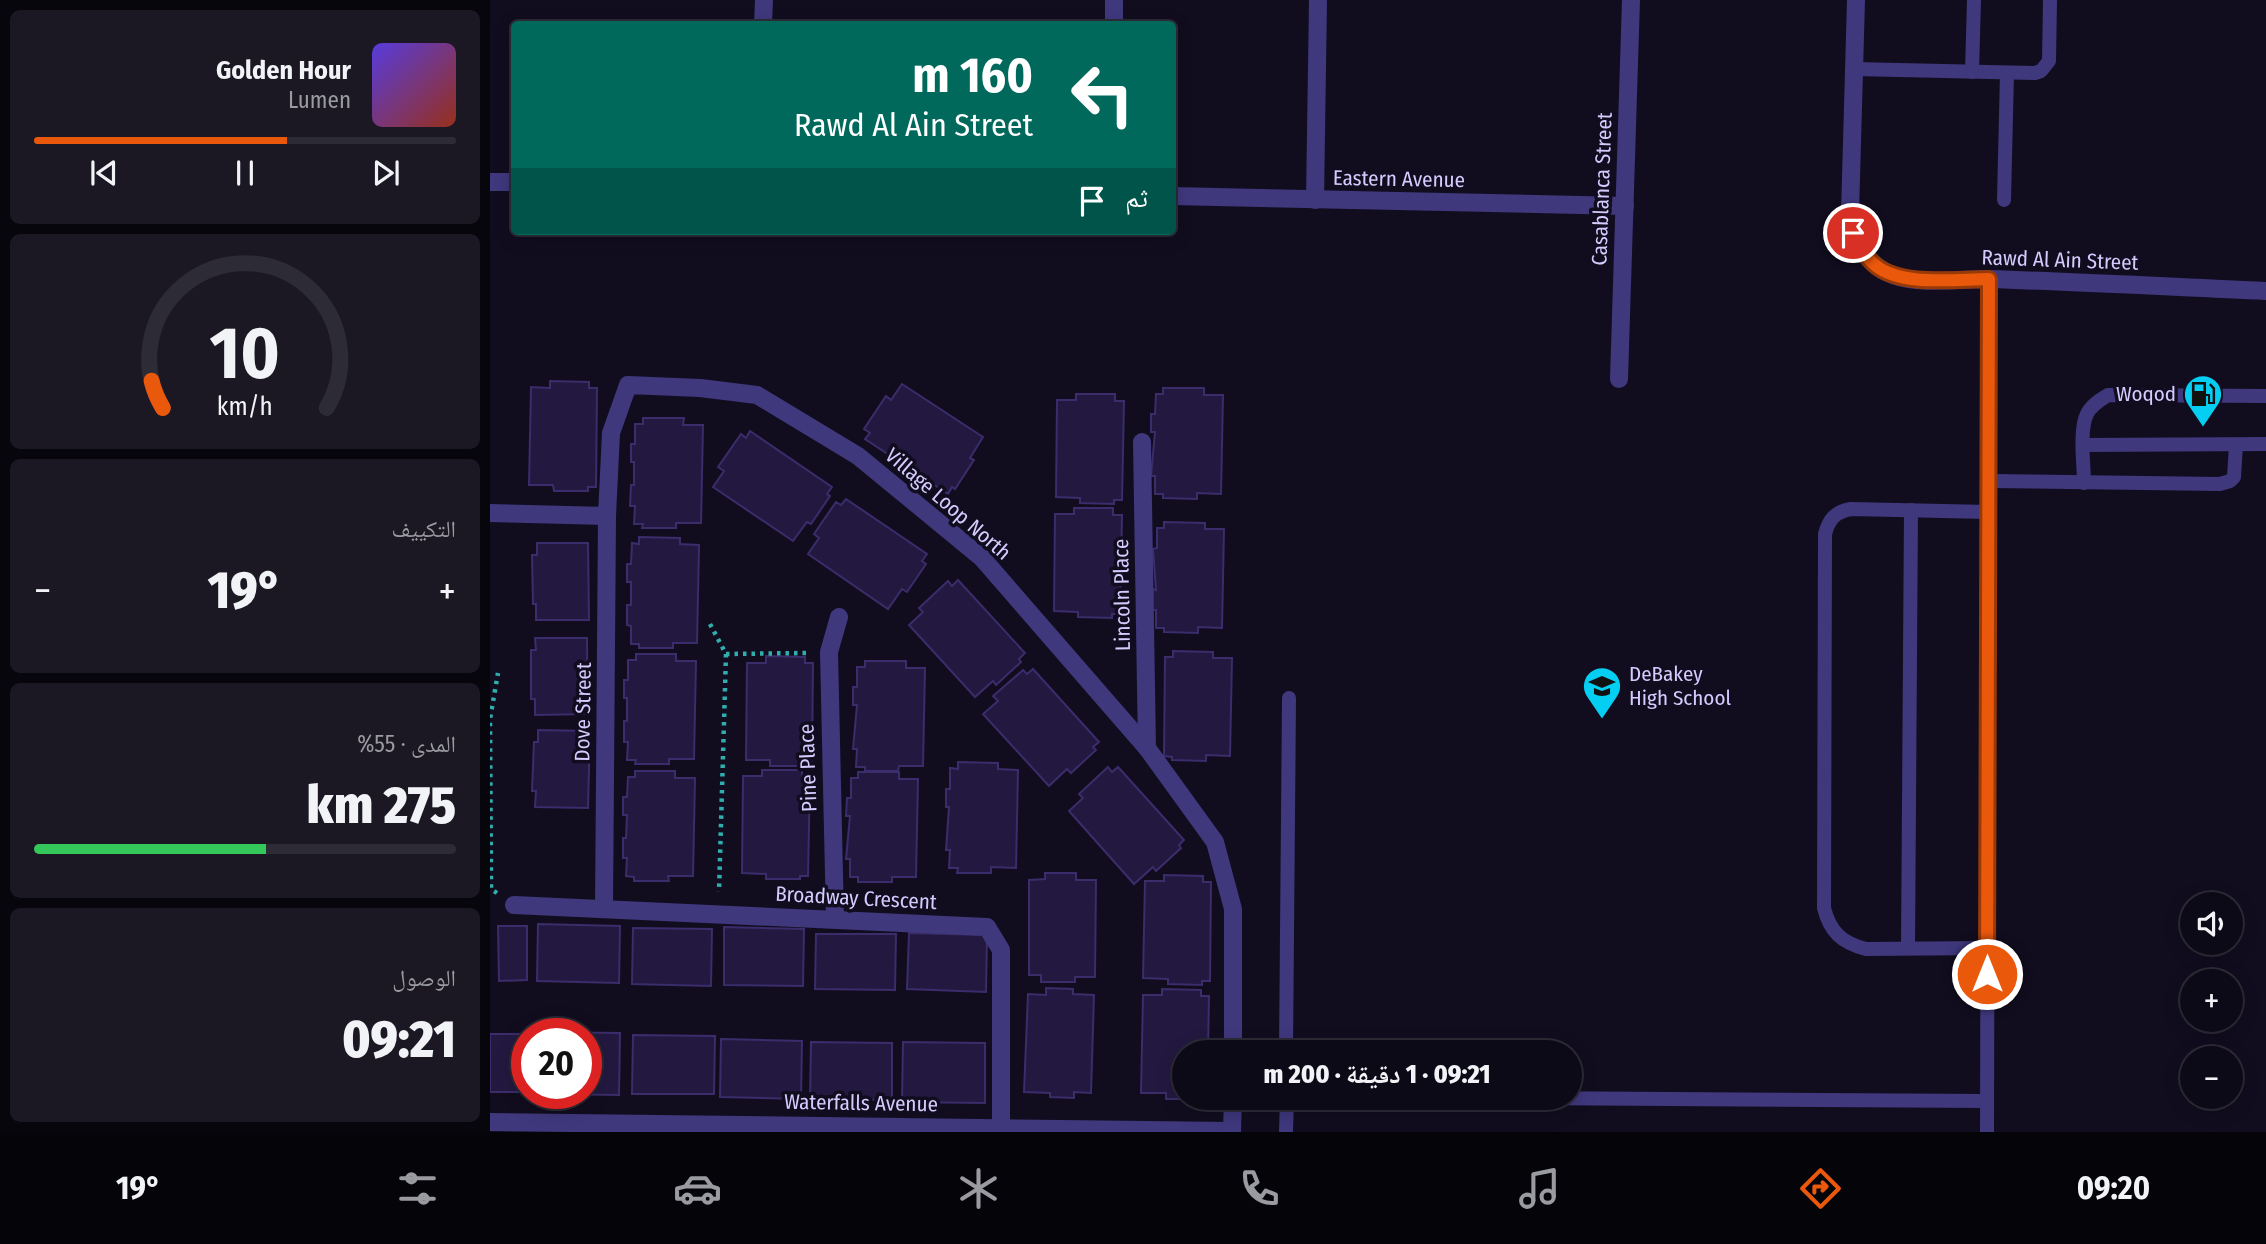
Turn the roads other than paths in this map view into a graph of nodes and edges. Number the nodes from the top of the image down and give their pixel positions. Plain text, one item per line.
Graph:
1 (764, 0) edge
2 (1114, 0) edge
3 (1318, 0) edge
4 (1631, 0) edge
5 (1856, 0) edge
6 (1974, 0) edge
7 (2050, 0) edge
8 (763, 21) edge
9 (1114, 21) edge
10 (1853, 69) junction
11 (1972, 72) junction
12 (2007, 74) junction
13 (490, 182) edge
14 (511, 182) edge
15 (1176, 196) edge
16 (1315, 200) junction
17 (2004, 200) dead end
18 (1625, 206) junction
19 (1989, 279) junction
20 (2266, 291) edge
21 (1619, 379) dead end
22 (2266, 397) edge
23 (1142, 442) dead end
24 (2266, 443) edge
25 (2084, 445) junction
26 (2236, 445) junction
27 (1990, 481) junction
28 (2084, 483) junction
29 (1911, 510) junction
30 (1989, 512) junction
31 (490, 513) edge
32 (607, 516) junction
33 (839, 617) dead end
34 (1289, 698) dead end
35 (1147, 748) junction
36 (514, 905) road end
37 (604, 908) junction
38 (835, 919) junction
39 (1908, 948) junction
40 (1988, 948) junction
41 (1233, 1040) edge
42 (1286, 1040) edge
43 (1582, 1098) edge
44 (1987, 1101) junction
45 (1233, 1110) edge
46 (1287, 1110) edge
47 (490, 1122) edge
48 (1001, 1130) edge
49 (1232, 1132) edge
50 (1286, 1132) edge
51 (1987, 1132) edge

1 - 8 street
2 - 9 street
3 - 16 street
4 - 18 street, Casablanca Street
5 - 10 street, Rawd Al Ain Street
6 - 11 lane
7 - 12 lane
10 - 11 lane
10 - 19 street, Rawd Al Ain Street
11 - 12 lane
12 - 17 lane
13 - 14 street
15 - 16 street, Eastern Avenue
16 - 18 street, Eastern Avenue
18 - 21 street, Casablanca Street
19 - 20 street, Rawd Al Ain Street
19 - 27 lane
22 - 25 lane
23 - 35 street, Lincoln Place
24 - 26 lane
25 - 26 lane
25 - 28 lane
26 - 28 lane
27 - 28 lane
27 - 30 lane
29 - 30 lane
29 - 39 lane
29 - 39 lane
30 - 40 lane
31 - 32 street
32 - 35 street, Village Loop North
32 - 37 street, Dove Street
33 - 38 street, Pine Place
34 - 42 lane
35 - 41 street, Village Loop North
36 - 37 street, Broadway Crescent
37 - 38 street, Broadway Crescent
38 - 48 street, Broadway Crescent
39 - 40 lane
40 - 44 lane
43 - 44 lane
44 - 51 lane
45 - 49 street
46 - 50 lane
47 - 48 street, Waterfalls Avenue
48 - 49 street, Waterfalls Avenue

